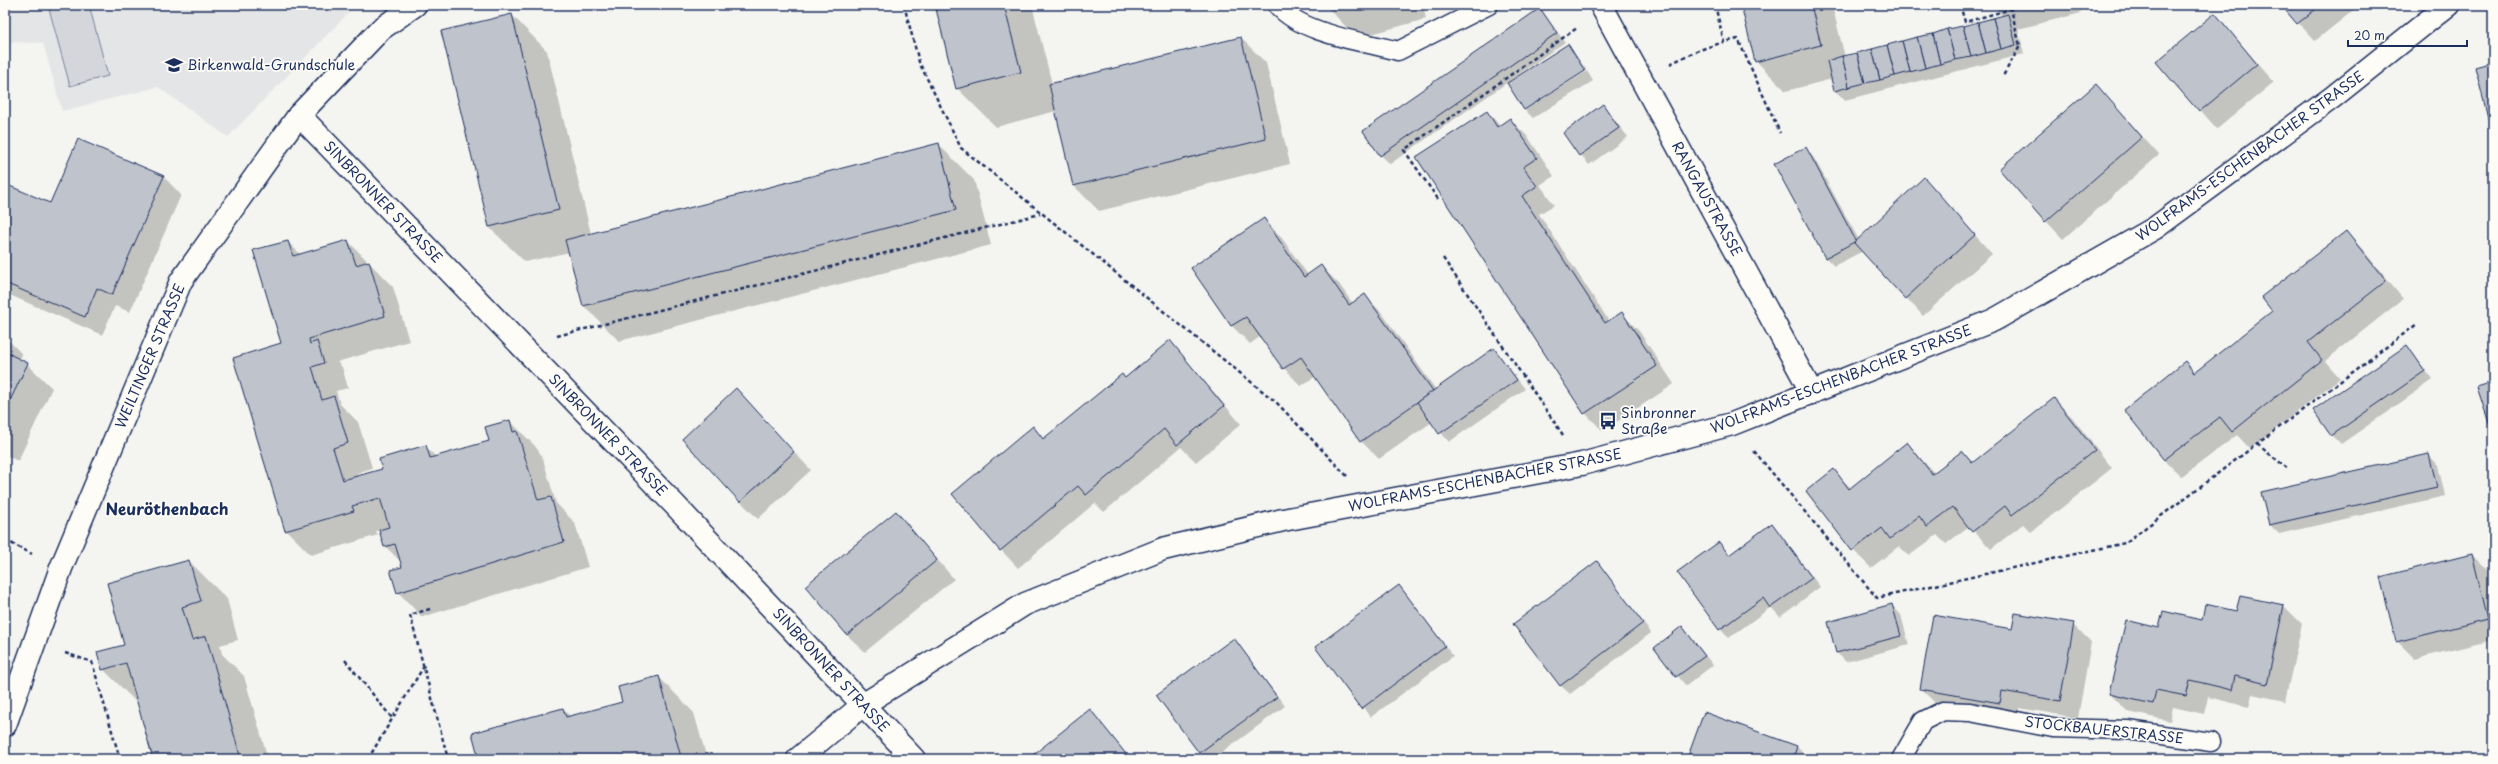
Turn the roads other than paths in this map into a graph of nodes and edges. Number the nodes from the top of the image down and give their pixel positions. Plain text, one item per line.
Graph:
1 (415, 5) edge
2 (1277, 5) edge
3 (1489, 5) edge
4 (2448, 5) edge
5 (1602, 7) edge
6 (299, 115) junction
7 (1812, 393) junction
8 (864, 704) junction
9 (5, 725) edge
10 (2211, 742) dead end
11 (798, 759) edge
12 (914, 759) edge
13 (1901, 759) edge

1 - 6 street, WEILTINGER STRASSE
2 - 3 lane
4 - 7 street, WOLFRAMS-ESCHENBACHER STRASSE
5 - 7 street, RANGAUSTRASSE
6 - 8 street, SINBRONNER STRASSE
6 - 9 street, WEILTINGER STRASSE
7 - 8 street, WOLFRAMS-ESCHENBACHER STRASSE
8 - 11 street, WOLFRAMS-ESCHENBACHER STRASSE
8 - 12 street, SINBRONNER STRASSE
10 - 13 lane, STOCKBAUERSTRASSE

